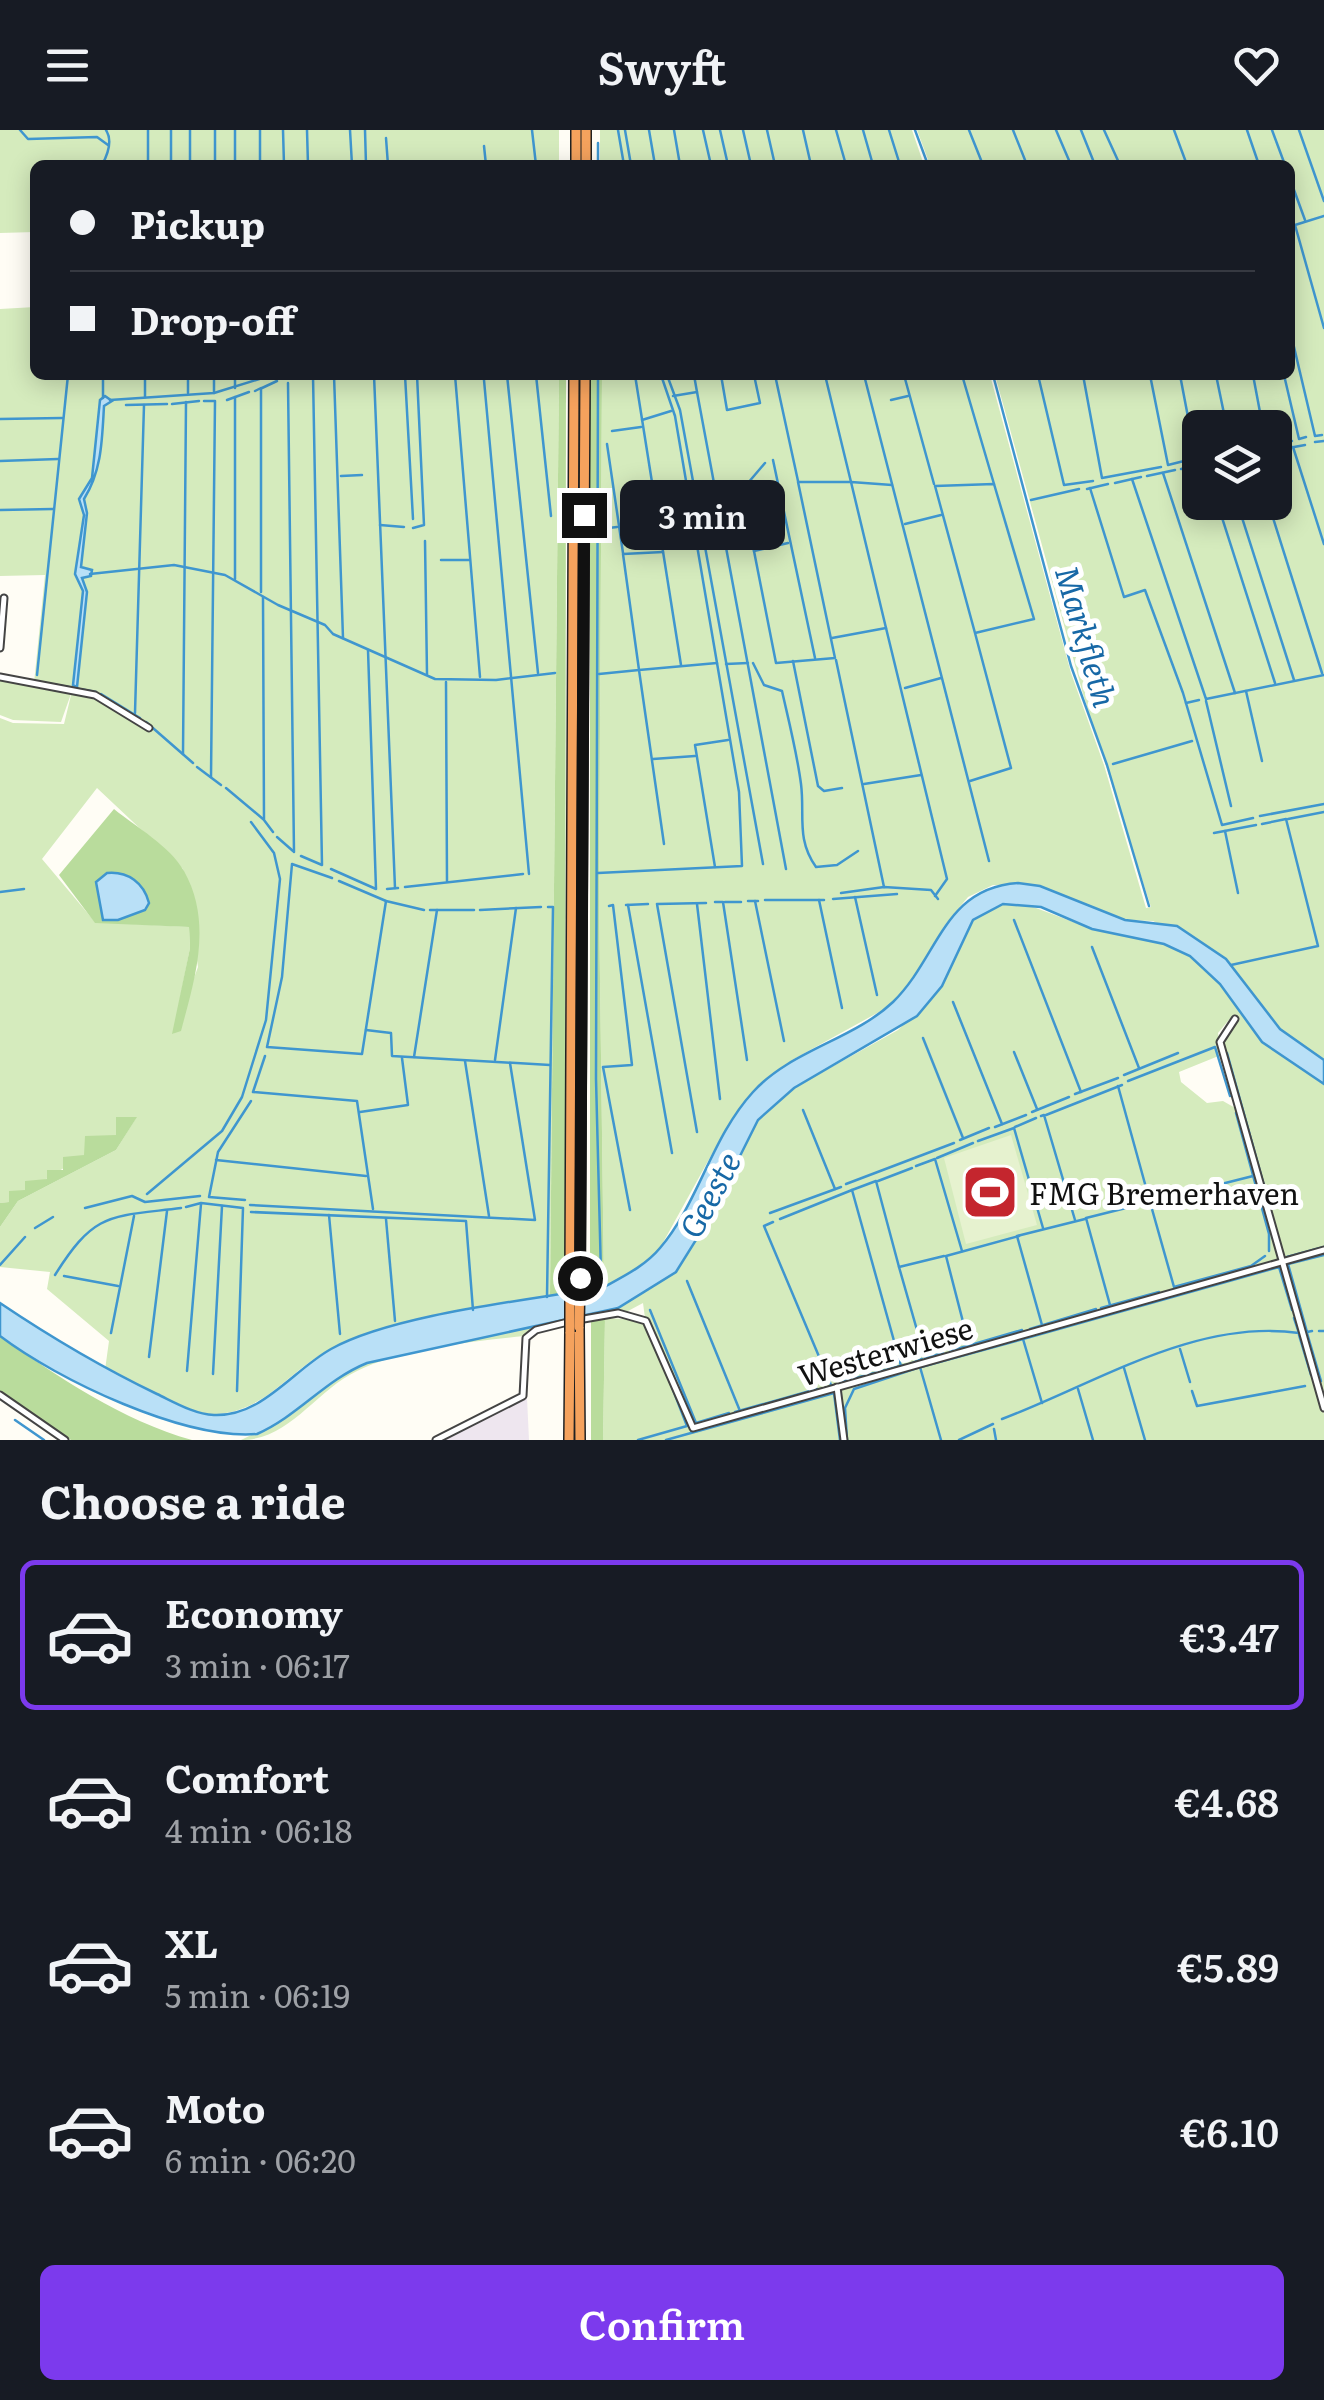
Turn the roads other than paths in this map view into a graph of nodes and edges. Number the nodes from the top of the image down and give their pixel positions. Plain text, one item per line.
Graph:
1 (576, 130) edge
2 (586, 130) edge
3 (576, 160) edge
4 (586, 160) edge
5 (574, 380) edge
6 (584, 380) edge
7 (4, 598) dead end
8 (0, 648) edge
9 (0, 677) edge
10 (150, 728) dead end
11 (1235, 1019) dead end
12 (1324, 1250) edge
13 (1282, 1261) junction
14 (575, 1279) junction
15 (574, 1330) junction
16 (837, 1387) junction
17 (0, 1395) edge
18 (8, 1401) junction
19 (1324, 1408) edge
20 (0, 1409) edge
21 (65, 1440) edge
22 (436, 1440) edge
23 (569, 1440) edge
24 (582, 1440) edge
25 (844, 1440) edge

1 - 3 highway
2 - 4 highway
5 - 14 highway
6 - 14 highway
7 - 8 street
9 - 10 street
11 - 13 street
12 - 13 street, Westerwiese
13 - 16 street, Westerwiese
13 - 19 street
14 - 15 highway, bridge
15 - 23 highway
15 - 24 highway
16 - 22 street, Westerwiese
16 - 25 street
17 - 18 street
18 - 20 street
18 - 21 street

